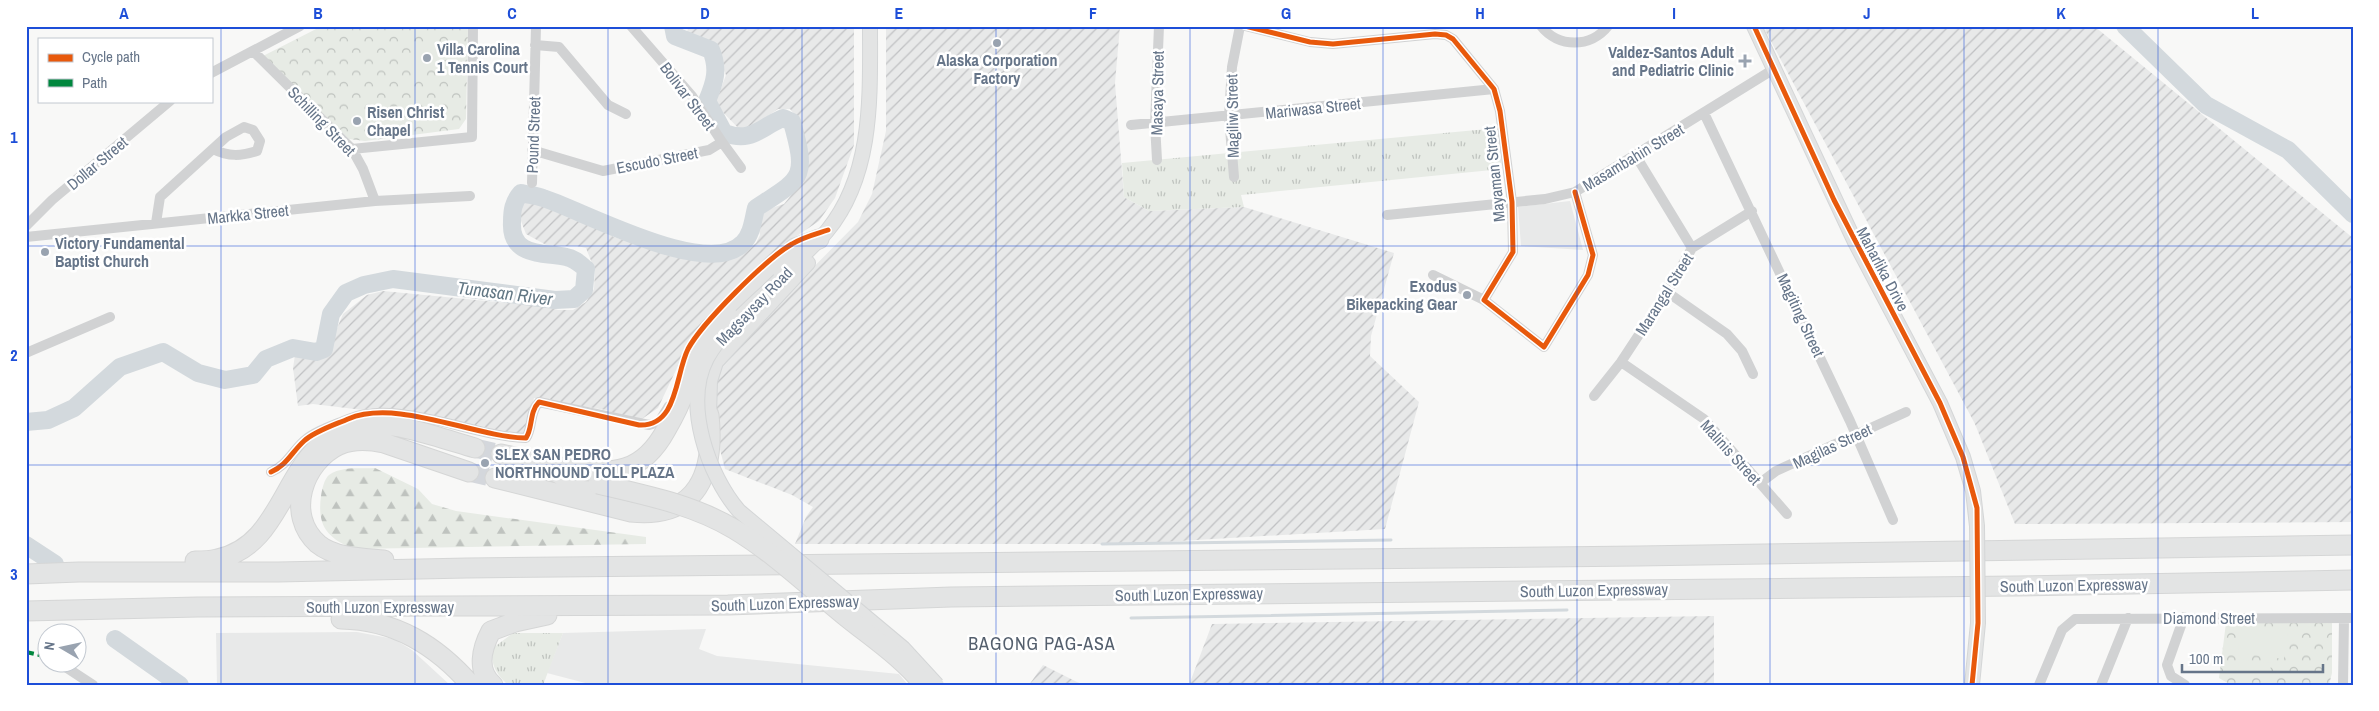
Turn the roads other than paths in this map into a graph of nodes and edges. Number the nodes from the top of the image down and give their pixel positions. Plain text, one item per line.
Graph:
1 (300, 26) edge
2 (473, 26) edge
3 (536, 26) edge
4 (631, 26) edge
5 (870, 26) edge
6 (1159, 26) edge
7 (1240, 26) edge
8 (1245, 26) edge
9 (1542, 26) edge
10 (1608, 26) edge
11 (1754, 26) edge
12 (536, 46) junction
13 (253, 51) junction
14 (1774, 68) junction
15 (212, 72) edge
16 (1494, 89) junction
17 (169, 102) edge
18 (1704, 112) junction
19 (626, 114) dead end
20 (1229, 116) junction
21 (1155, 124) junction
22 (1132, 125) dead end
23 (722, 142) junction
24 (213, 149) dead end
25 (352, 149) junction
26 (532, 150) junction
27 (1636, 156) junction
28 (1157, 160) dead end
29 (741, 168) dead end
30 (1234, 176) dead end
31 (532, 183) dead end
32 (1575, 192) junction
33 (470, 196) dead end
34 (375, 201) junction
35 (1512, 202) junction
36 (1752, 211) junction
37 (1387, 215) dead end
38 (156, 223) junction
39 (26, 226) edge
40 (824, 234) junction
41 (26, 237) edge
42 (1692, 248) junction
43 (1434, 275) dead end
44 (1667, 292) junction
45 (1484, 300) junction
46 (110, 317) dead end
47 (26, 353) edge
48 (1621, 362) junction
49 (1753, 374) dead end
50 (1594, 396) dead end
51 (668, 410) junction
52 (1906, 412) dead end
53 (710, 415) junction
54 (1855, 435) junction
55 (475, 448) tunnel mouth
56 (501, 454) tunnel mouth
57 (540, 463) junction
58 (271, 472) dead end
59 (469, 472) tunnel mouth
60 (495, 478) tunnel mouth
61 (1760, 483) junction
62 (1786, 514) dead end
63 (1893, 520) dead end
64 (2353, 545) edge
65 (467, 568) junction
66 (79, 572) junction
67 (26, 574) edge
68 (2349, 580) edge
69 (615, 606) junction
70 (198, 607) junction
71 (26, 611) edge
72 (2184, 617) junction
73 (2128, 618) junction
74 (2348, 618) edge
75 (76, 674) edge
76 (93, 685) edge
77 (471, 685) edge
78 (494, 685) edge
79 (924, 685) edge
80 (937, 685) edge
81 (1972, 685) edge
82 (2039, 685) edge
83 (2101, 685) edge
84 (2185, 685) edge
85 (2342, 685) edge

1 - 13 street
2 - 25 street
3 - 12 street, Pound Street
4 - 23 street, Bolivar Street
5 - 40 main road, Magsaysay Road
6 - 21 street, Masaya Street
7 - 20 street, Magiliw Street
8 - 16 street, Mayaman Street
9 - 10 street
11 - 14 main road, Maharlika Drive
12 - 19 street
12 - 26 street, Pound Street
13 - 15 street
13 - 25 street, Schilling Street
14 - 18 street, Masambahin Street
14 - 81 main road, Maharlika Drive, bridge
16 - 20 street, Mariwasa Street
16 - 35 street, Mayaman Street
17 - 39 street, Dollar Street
18 - 27 street, Masambahin Street
18 - 36 street, Magiting Street
20 - 21 street, Mariwasa Street
20 - 30 street, Magiliw Street
21 - 22 street, Mariwasa Street
21 - 28 street, Masaya Street
23 - 26 street, Escudo Street
23 - 29 street, Bolivar Street
24 - 38 street
25 - 34 street, Schilling Street
26 - 31 street, Pound Street
27 - 32 street, Masambahin Street
27 - 42 street
32 - 35 street, Masambahin Street
32 - 45 street
33 - 34 street, Markka Street
34 - 38 street, Markka Street
35 - 37 street, Masambahin Street
35 - 45 street, Mayaman Street
36 - 42 street, Marangal Street
36 - 54 street, Magiting Street
38 - 41 street, Markka Street
40 - 51 street
40 - 53 main road
40 - 57 highway, bridge
40 - 80 main road, Magsaysay Road, bridge
42 - 44 street, Marangal Street
43 - 45 street
44 - 48 street, Marangal Street
44 - 49 street
46 - 47 street
48 - 50 street, Marangal Street
48 - 61 street, Malinis Street
51 - 53 street
51 - 58 street
52 - 54 street, Magilas Street
53 - 60 highway
54 - 61 street, Magilas Street
54 - 63 street, Magiting Street
55 - 66 highway
56 - 57 highway
57 - 79 highway, bridge
59 - 65 highway
61 - 62 street, Malinis Street
64 - 65 highway, South Luzon Expressway
65 - 66 highway, South Luzon Expressway
66 - 67 highway, South Luzon Expressway
68 - 69 highway, South Luzon Expressway
69 - 70 highway, South Luzon Expressway
69 - 78 highway
70 - 71 highway, South Luzon Expressway
70 - 77 highway
72 - 73 street, Diamond Street
72 - 74 street, Diamond Street
72 - 84 street
73 - 82 street, Diamond Street
73 - 83 street
74 - 85 street
75 - 76 street

